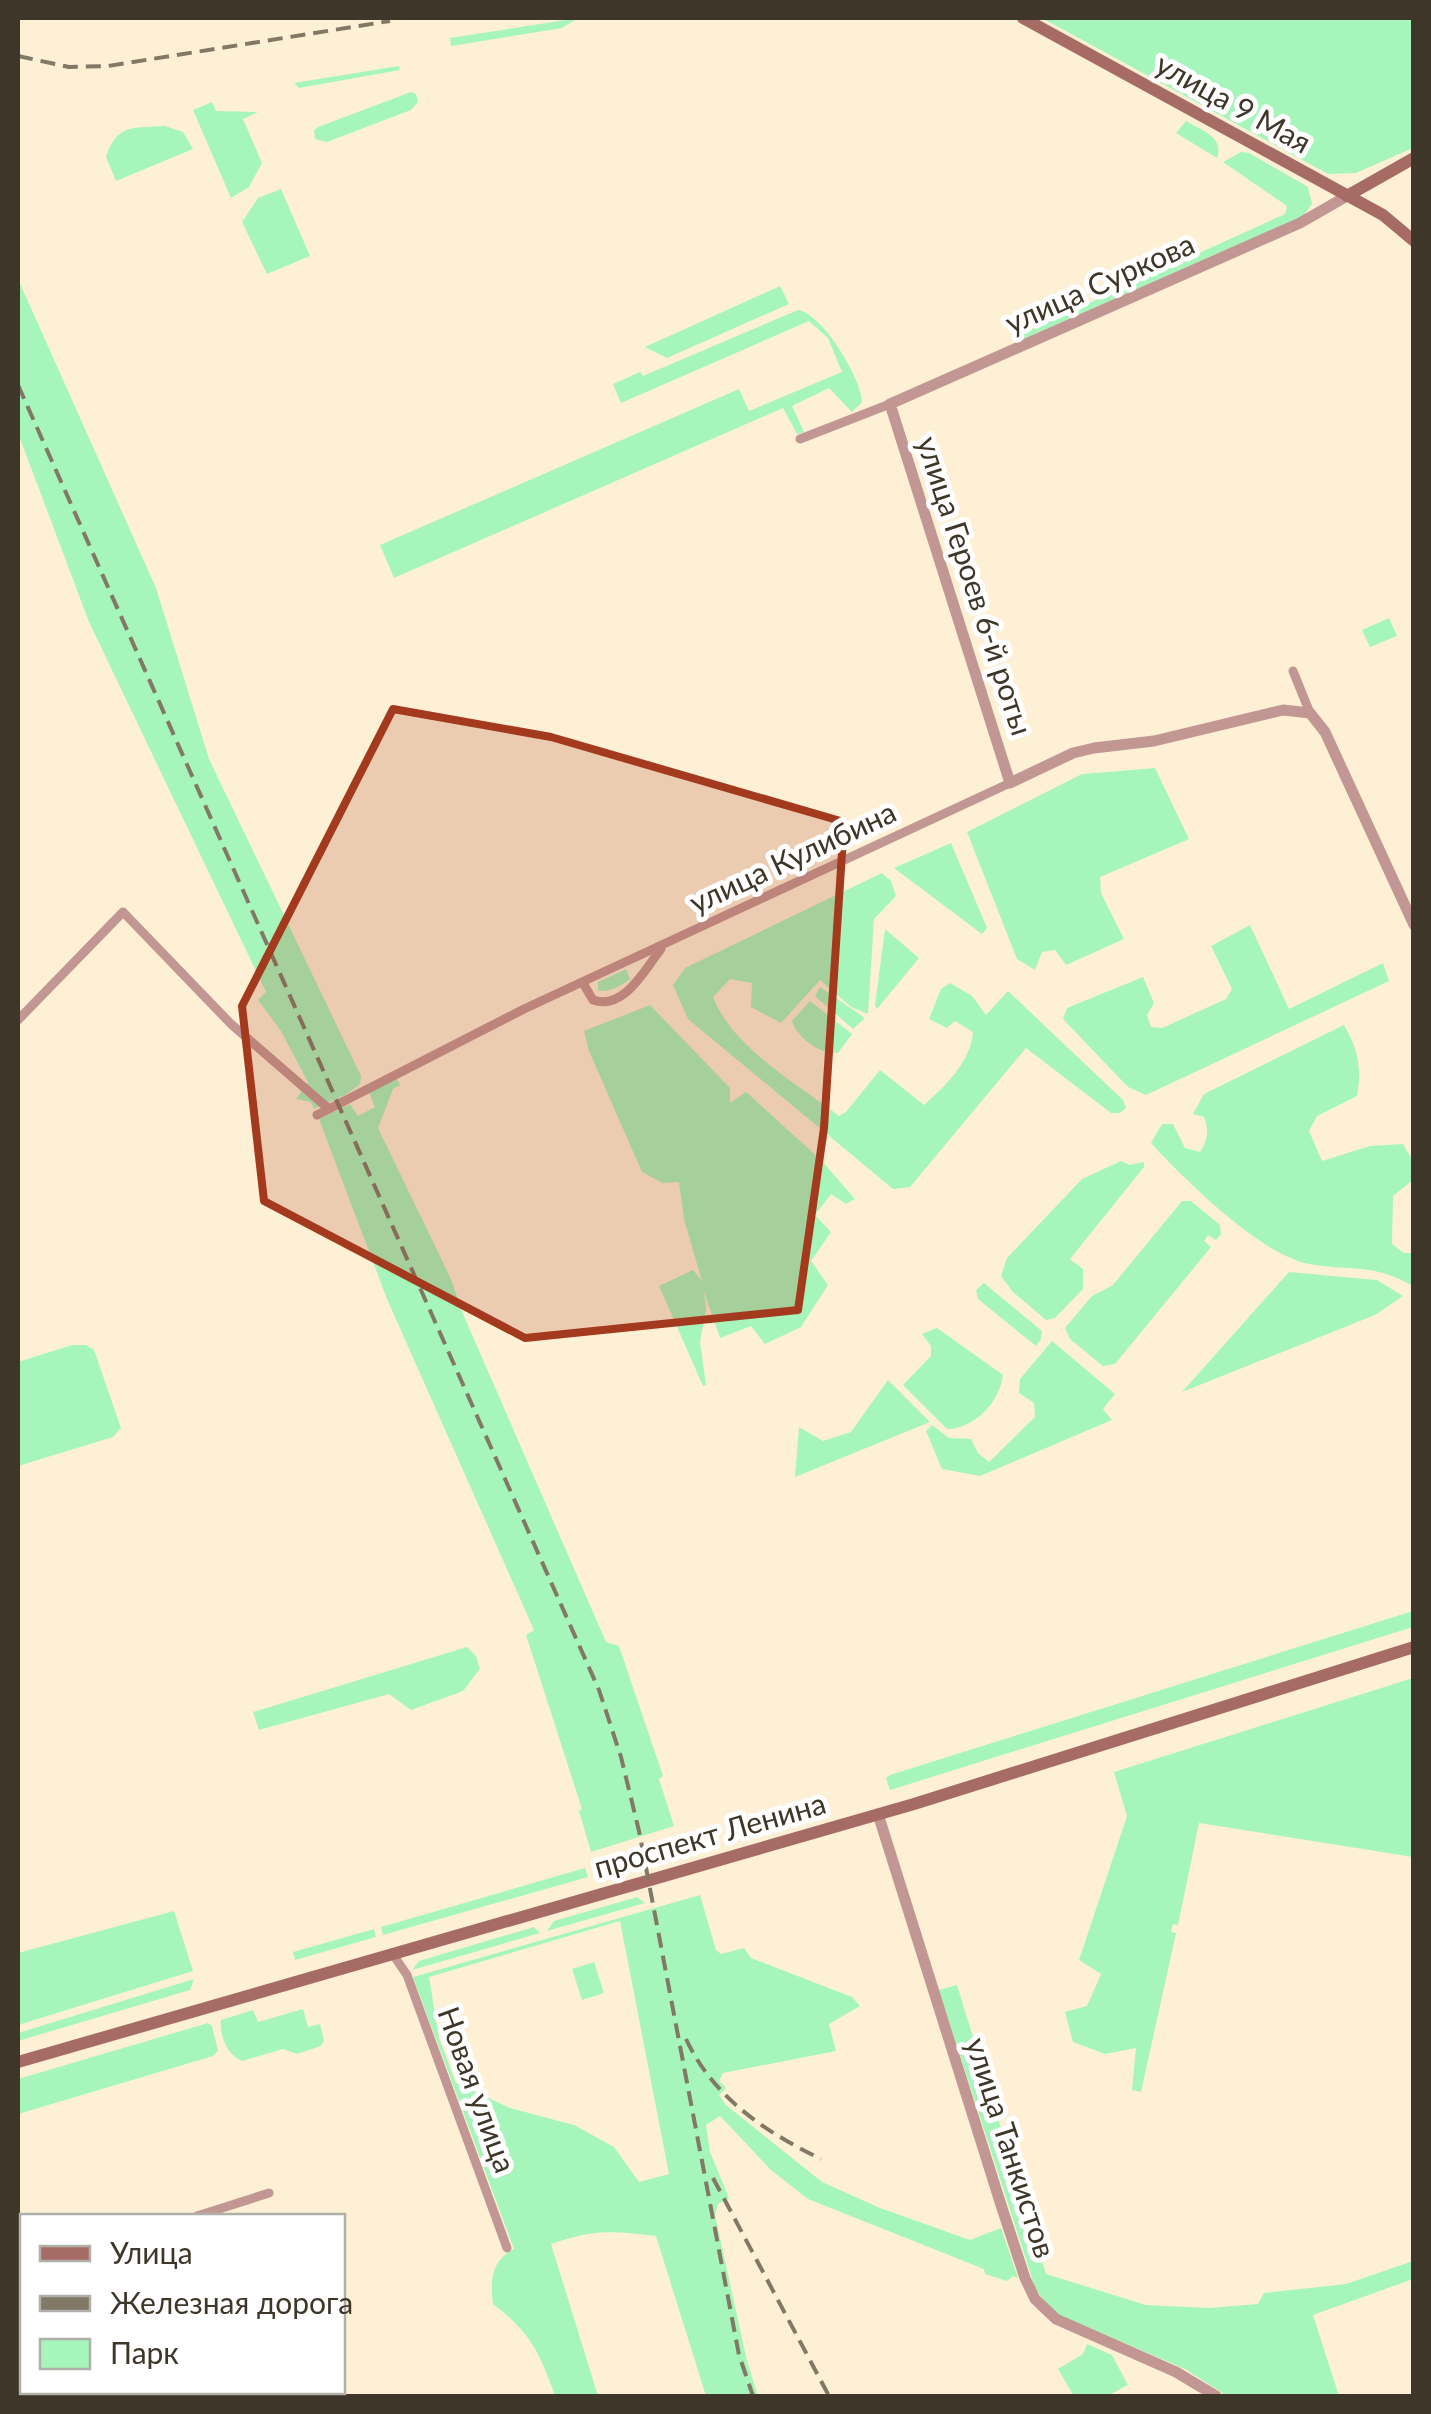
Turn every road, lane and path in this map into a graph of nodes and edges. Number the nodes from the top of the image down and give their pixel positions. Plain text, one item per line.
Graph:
1 (1024, 18) edge
2 (1414, 158) edge
3 (1347, 196) junction
4 (1414, 241) edge
5 (890, 404) junction
6 (800, 439) dead end
7 (1293, 671) dead end
8 (1310, 713) junction
9 (1010, 783) junction
10 (1414, 925) edge
11 (662, 947) junction
12 (583, 982) junction
13 (18, 1020) edge
14 (329, 1110) junction
15 (317, 1114) dead end
16 (1414, 1646) edge
17 (878, 1814) junction
18 (392, 1953) junction
19 (18, 2062) edge
20 (270, 2193) dead end
21 (203, 2214) edge
22 (507, 2248) dead end
23 (1216, 2396) edge

1 - 3 main road, улица 9 Мая
2 - 3 main road, улица Суркова
3 - 4 main road, улица 9 Мая
3 - 5 street, улица Суркова
5 - 6 street, улица Суркова
5 - 9 street, улица Героев 6-й роты
7 - 8 street
8 - 9 street, улица Кулибина
8 - 10 street
9 - 11 street, улица Кулибина
11 - 12 street, улица Кулибина
11 - 12 street
12 - 14 street, улица Кулибина
13 - 14 street
14 - 15 street, улица Кулибина
16 - 17 main road, проспект Ленина
17 - 18 main road, проспект Ленина
17 - 23 street, улица Танкистов
18 - 19 main road, проспект Ленина
18 - 22 street, Новая улица
20 - 21 street

